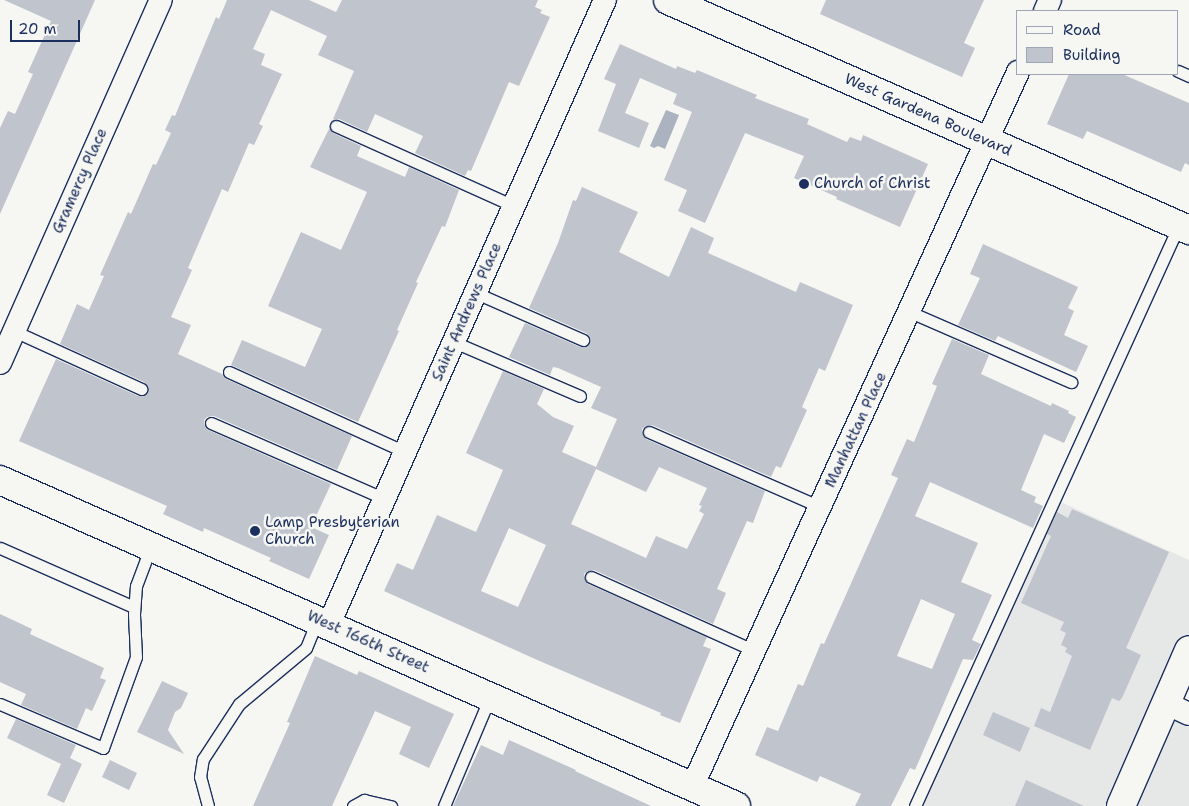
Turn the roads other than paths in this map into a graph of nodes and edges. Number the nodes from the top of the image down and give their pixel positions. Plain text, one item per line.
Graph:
1 (161, 0) edge
2 (605, 0) edge
3 (668, 0) edge
4 (1017, 75) edge
5 (336, 126) dead end
6 (987, 140) junction
7 (514, 206) junction
8 (1184, 227) edge
9 (476, 293) junction
10 (910, 312) junction
11 (14, 331) junction
12 (583, 340) dead end
13 (454, 342) junction
14 (0, 363) edge
15 (229, 372) dead end
16 (1071, 382) dead end
17 (140, 389) dead end
18 (580, 396) dead end
19 (211, 423) dead end
20 (648, 432) dead end
21 (405, 452) junction
22 (0, 480) edge
23 (385, 499) junction
24 (821, 507) junction
25 (151, 546) junction
26 (0, 548) edge
27 (590, 577) dead end
28 (134, 606) junction
29 (324, 622) junction
30 (1189, 650) edge
31 (755, 651) junction
32 (490, 696) junction
33 (0, 704) edge
34 (1177, 709) edge
35 (692, 787) junction
36 (208, 806) edge
37 (353, 806) edge
38 (391, 806) edge
39 (444, 806) edge
40 (736, 806) edge
41 (915, 806) edge
42 (1121, 806) edge

1 - 11 street, Gramercy Place
2 - 7 street, Saint Andrews Place
3 - 6 street, West Gardena Boulevard
4 - 6 street, Manhattan Place
5 - 7 lane
6 - 8 street, West Gardena Boulevard
6 - 10 street, Manhattan Place
7 - 9 street, Saint Andrews Place
8 - 41 lane
9 - 12 lane
9 - 13 street, Saint Andrews Place
10 - 16 lane
10 - 24 street, Manhattan Place
11 - 14 street, Gramercy Place
11 - 17 lane
13 - 18 lane
13 - 21 street, Saint Andrews Place
15 - 21 lane
19 - 23 lane
20 - 24 lane
21 - 23 street, Saint Andrews Place
22 - 25 street, West 166th Street
23 - 29 street, Saint Andrews Place
24 - 31 street, Manhattan Place
25 - 28 lane
25 - 29 street, West 166th Street
26 - 28 lane
27 - 31 lane
28 - 33 lane
29 - 32 street, West 166th Street
29 - 36 lane
30 - 34 street
31 - 35 street, Manhattan Place
32 - 35 street, West 166th Street
32 - 39 lane
34 - 42 street
35 - 40 street, West 166th Street
37 - 38 lane

